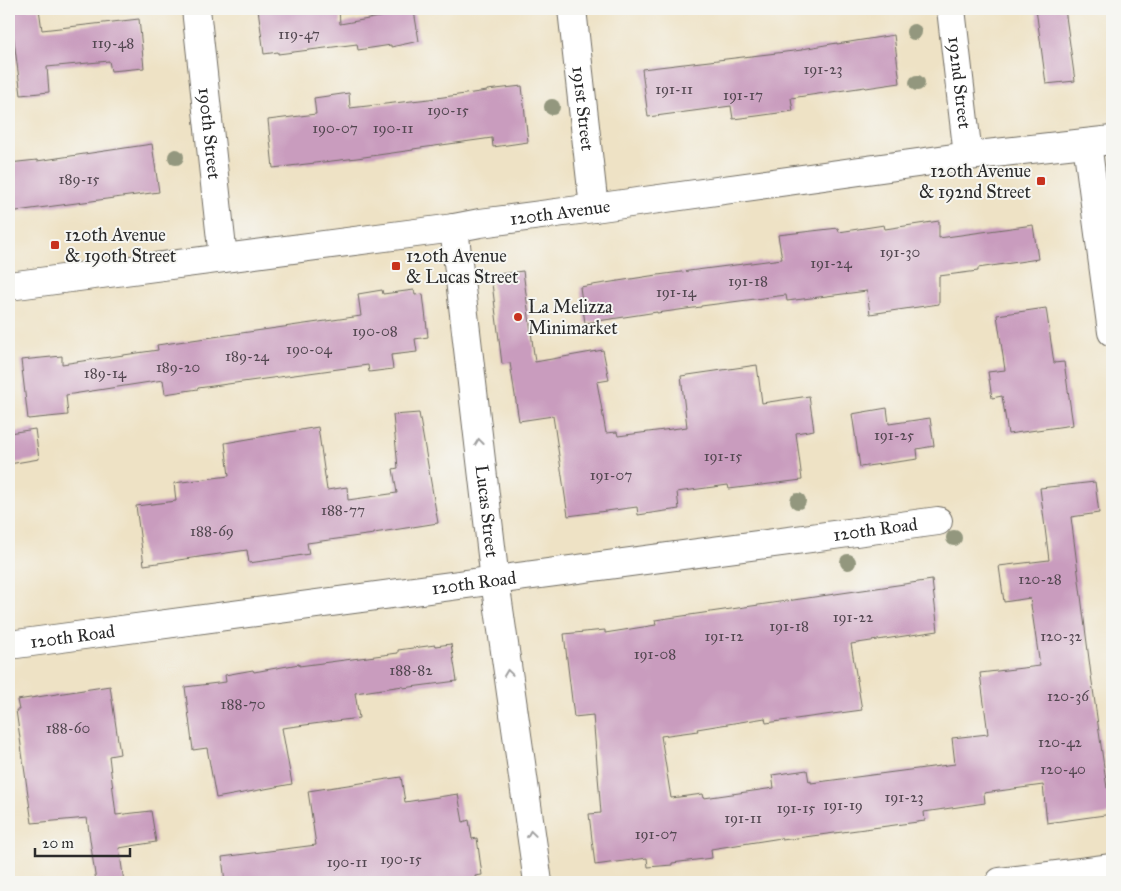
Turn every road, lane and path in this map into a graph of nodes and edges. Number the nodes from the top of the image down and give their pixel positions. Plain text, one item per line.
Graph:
1 (196, 9) edge
2 (572, 9) edge
3 (951, 9) edge
4 (1100, 142) edge
5 (968, 156) junction
6 (594, 208) junction
7 (454, 228) junction
8 (223, 258) junction
9 (9, 286) edge
10 (1112, 332) edge
11 (938, 521) dead end
12 (495, 581) junction
13 (9, 645) edge
14 (1112, 868) edge
15 (538, 882) edge
16 (1000, 882) edge

1 - 8 street, 190th Street
2 - 6 street, 191st Street
3 - 5 street, 192nd Street
4 - 5 street, 120th Avenue
4 - 10 street
5 - 6 street, 120th Avenue
6 - 7 street, 120th Avenue
7 - 8 street, 120th Avenue
12 -> 7 street, Lucas Street
8 - 9 street, 120th Avenue
11 - 12 street, 120th Road
12 - 13 street, 120th Road
15 -> 12 street, Lucas Street
14 - 16 street

